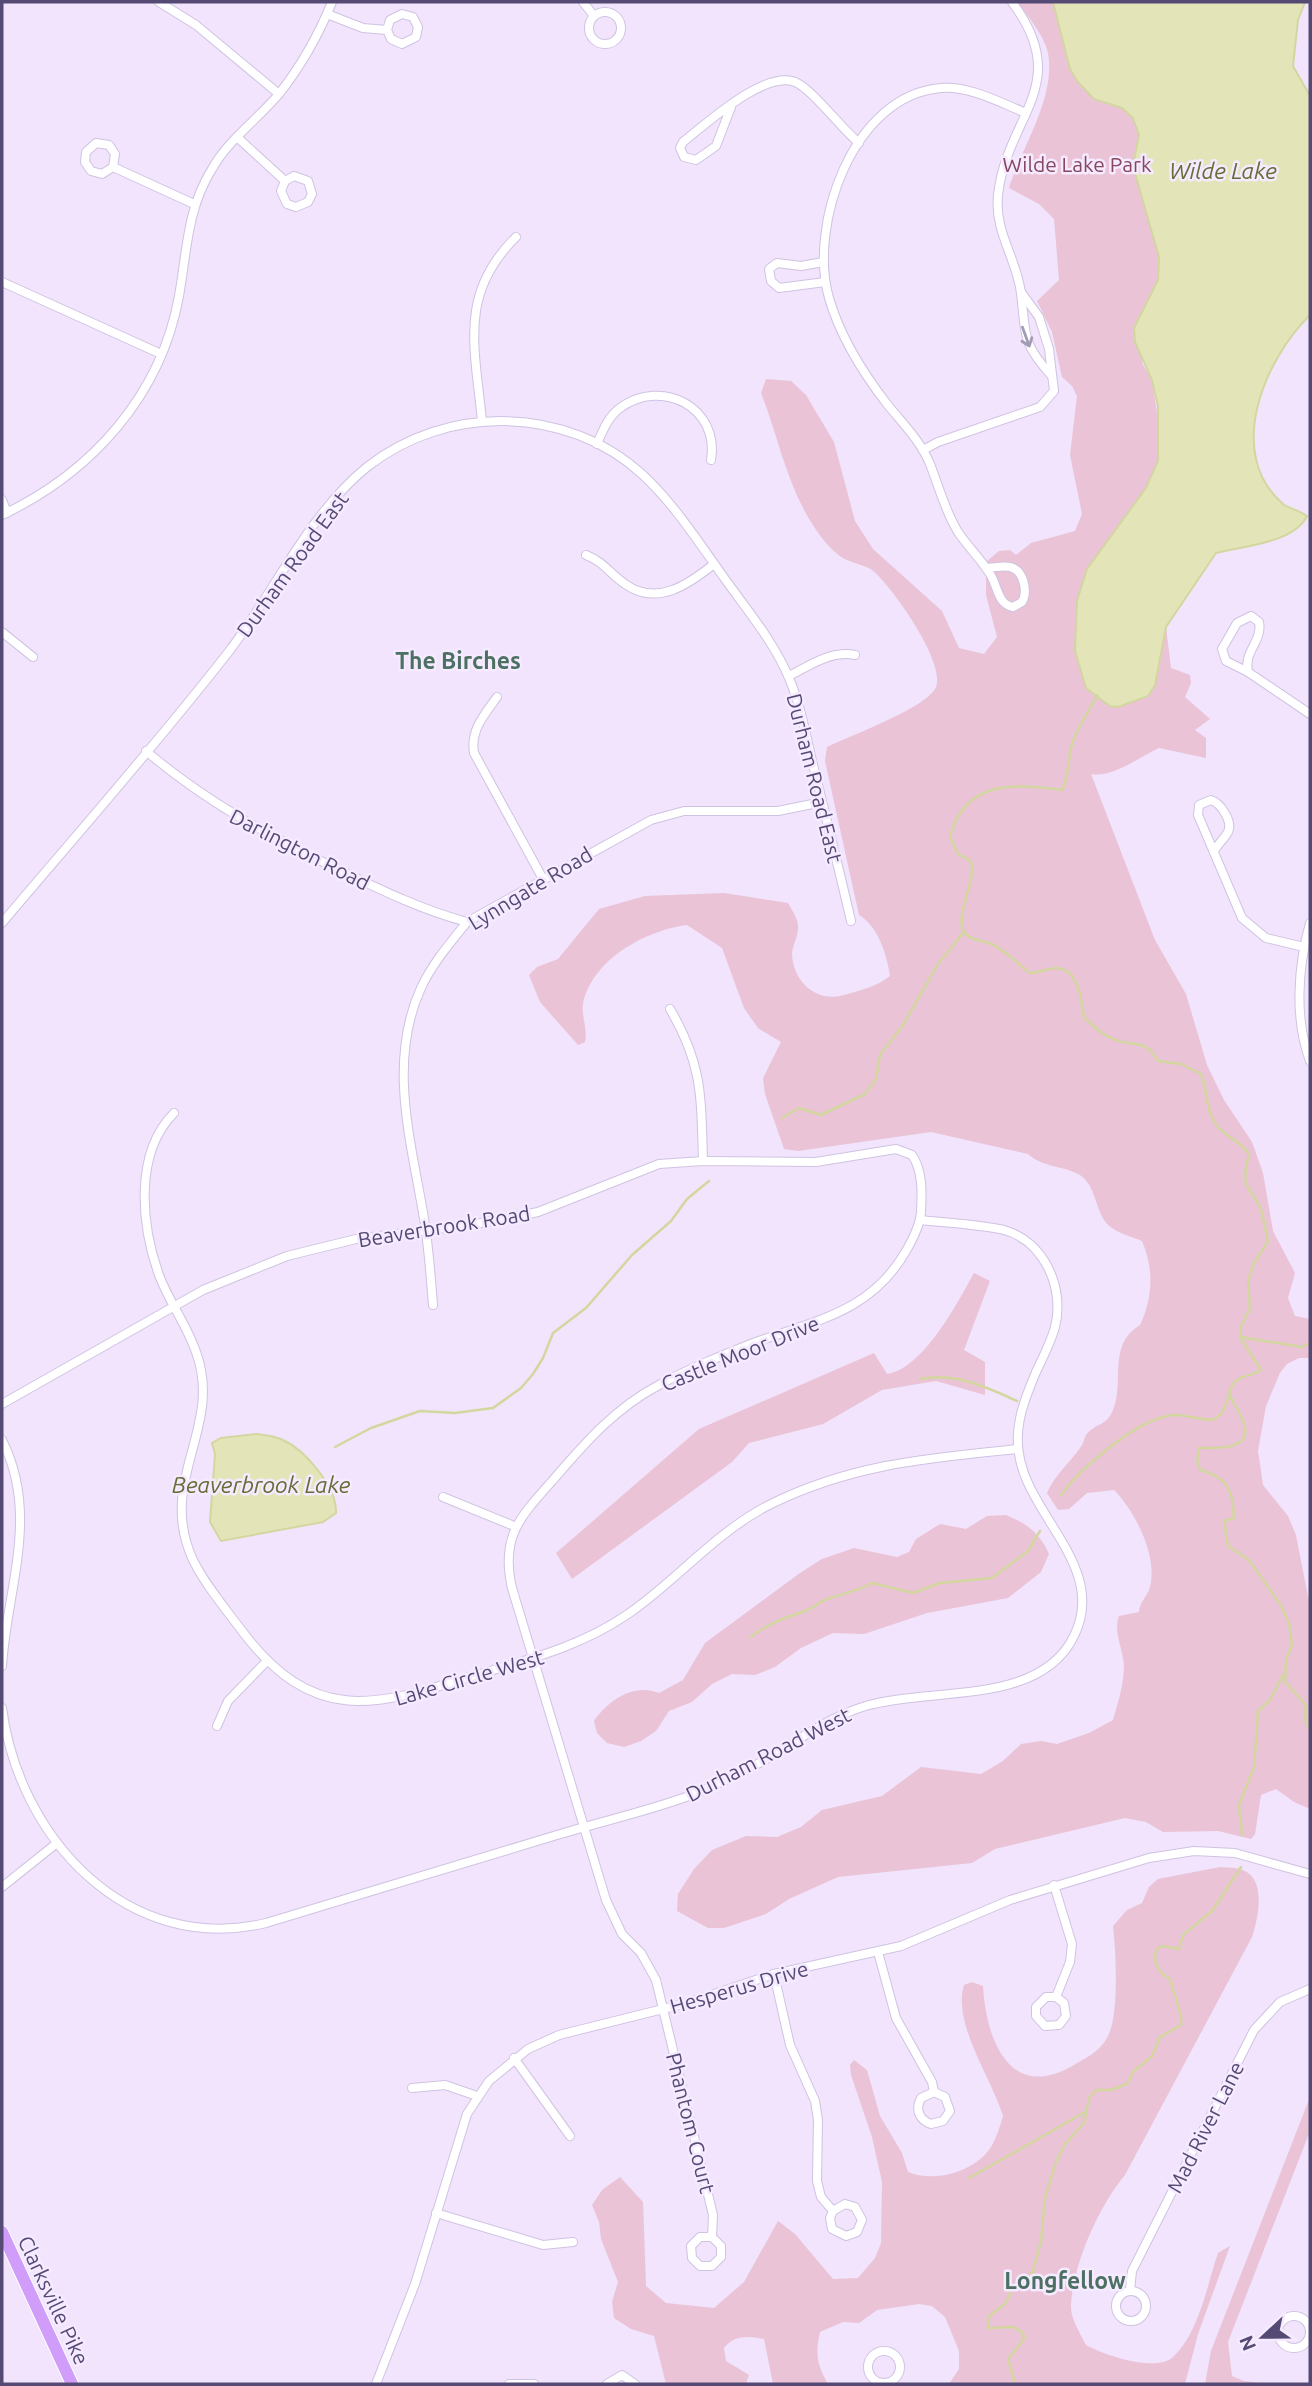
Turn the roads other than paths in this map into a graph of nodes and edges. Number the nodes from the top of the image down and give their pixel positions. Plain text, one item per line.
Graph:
1 (159, 2) edge
2 (332, 2) edge
3 (583, 2) edge
4 (1012, 2) edge
5 (327, 15) junction
6 (594, 16) junction
7 (387, 30) dead end
8 (279, 94) junction
9 (731, 107) junction
10 (1026, 113) junction
11 (237, 136) junction
12 (859, 143) junction
13 (113, 167) dead end
14 (285, 181) dead end
15 (194, 204) junction
16 (516, 237) dead end
17 (823, 262) junction
18 (2, 282) edge
19 (825, 282) junction
20 (1021, 292) junction
21 (161, 354) junction
22 (1051, 375) junction
23 (482, 421) junction
24 (597, 444) junction
25 (923, 450) junction
26 (710, 460) dead end
27 (2, 500) edge
28 (4, 514) edge
29 (586, 555) dead end
30 (714, 564) junction
31 (986, 568) junction
32 (2, 632) edge
33 (855, 655) dead end
34 (33, 657) dead end
35 (1248, 673) junction
36 (789, 676) junction
37 (497, 697) dead end
38 (1310, 714) edge
39 (146, 751) junction
40 (822, 802) junction
41 (1214, 851) junction
42 (543, 879) junction
43 (851, 921) dead end
44 (467, 922) junction
45 (2, 923) edge
46 (1310, 923) edge
47 (1304, 947) junction
48 (1300, 1004) junction
49 (1310, 1004) edge
50 (670, 1009) dead end
51 (1310, 1061) edge
52 (174, 1113) dead end
53 (912, 1155) joint
54 (703, 1161) junction
55 (920, 1220) junction
56 (426, 1228) junction
57 (174, 1306) junction
58 (433, 1306) dead end
59 (2, 1404) edge
60 (2, 1440) edge
61 (1018, 1449) junction
62 (443, 1497) dead end
63 (514, 1526) junction
64 (534, 1658) junction
65 (2, 1659) edge
66 (267, 1662) junction
67 (2, 1666) edge
68 (2, 1708) edge
69 (217, 1726) dead end
70 (584, 1827) junction
71 (57, 1843) junction
72 (1310, 1874) edge
73 (1054, 1885) junction
74 (2, 1887) edge
75 (878, 1952) junction
76 (774, 1974) junction
77 (1310, 1989) edge
78 (1056, 1997) dead end
79 (663, 2010) junction
80 (514, 2058) junction
81 (412, 2088) dead end
82 (934, 2092) junction
83 (477, 2096) junction
84 (570, 2136) dead end
85 (833, 2211) junction
86 (436, 2213) junction
87 (2, 2232) edge
88 (712, 2237) dead end
89 (573, 2242) dead end
90 (1130, 2290) dead end
91 (1310, 2333) edge
92 (72, 2384) edge
93 (376, 2384) edge
94 (509, 2384) edge
95 (534, 2384) edge
96 (607, 2384) edge
97 (635, 2384) edge
98 (883, 2384) edge

1 - 8 street
2 - 5 street
3 - 6 street
4 - 10 street
5 - 7 street
5 - 8 street
6 - 6 street
8 - 11 street
9 - 9 street
9 - 12 street
10 - 12 street
10 - 20 street
11 - 14 street
11 - 15 street
12 - 17 street
13 - 15 street
15 - 21 street
16 - 23 street
17 - 19 street
17 - 19 street
18 - 21 street
19 - 25 street
20 - 22 street
20 -> 22 street
21 - 28 street
22 - 25 street
23 - 24 street, Durham Road East
23 - 39 street, Durham Road East
24 - 26 street
24 - 30 street, Durham Road East
25 - 31 street
27 - 28 street
29 - 30 street
30 - 36 street, Durham Road East
31 - 31 street
32 - 34 street
33 - 36 street
35 - 35 street
35 - 38 street
36 - 40 street, Durham Road East
37 - 42 street
39 - 44 street, Darlington Road
39 - 45 street, Durham Road East
40 - 42 street, Lynngate Road
40 - 43 street, Durham Road East
41 - 41 street
41 - 47 street
42 - 44 street, Lynngate Road
44 - 56 street, Lynngate Road
46 - 47 street
47 - 48 street
48 - 49 street
48 - 51 street
50 - 54 street
52 - 57 street, Lake Circle West
53 - 54 street, Beaverbrook Road
53 - 55 street, Castle Moor Drive
54 - 56 street, Beaverbrook Road
55 - 61 street, Durham Road West
55 - 63 street, Castle Moor Drive
56 - 57 street, Beaverbrook Road
56 - 58 street, Lynngate Road
57 - 59 street, Beaverbrook Road
57 - 66 street, Lake Circle West
60 - 65 street
61 - 64 street, Lake Circle West
61 - 70 street, Durham Road West
62 - 63 street
63 - 64 street
64 - 66 street, Lake Circle West
64 - 70 street
65 - 67 street
66 - 69 street
68 - 71 street, Durham Road West
70 - 71 street, Durham Road West
70 - 79 street
71 - 74 street
72 - 73 street, Hesperus Drive
73 - 75 street, Hesperus Drive
73 - 78 street
75 - 76 street, Hesperus Drive
75 - 82 street
76 - 79 street, Hesperus Drive
76 - 85 street
77 - 90 street, Mad River Lane
79 - 80 street, Hesperus Drive
79 - 88 street, Phantom Court
80 - 83 street, Hesperus Drive
80 - 84 street
81 - 83 street
82 - 82 street
83 - 86 street, Hesperus Drive
85 - 85 street
86 - 89 street
86 - 93 street, Hesperus Drive
87 - 92 main road, Clarksville Pike
91 - 91 street
94 - 95 street
96 - 97 street
98 - 98 street

